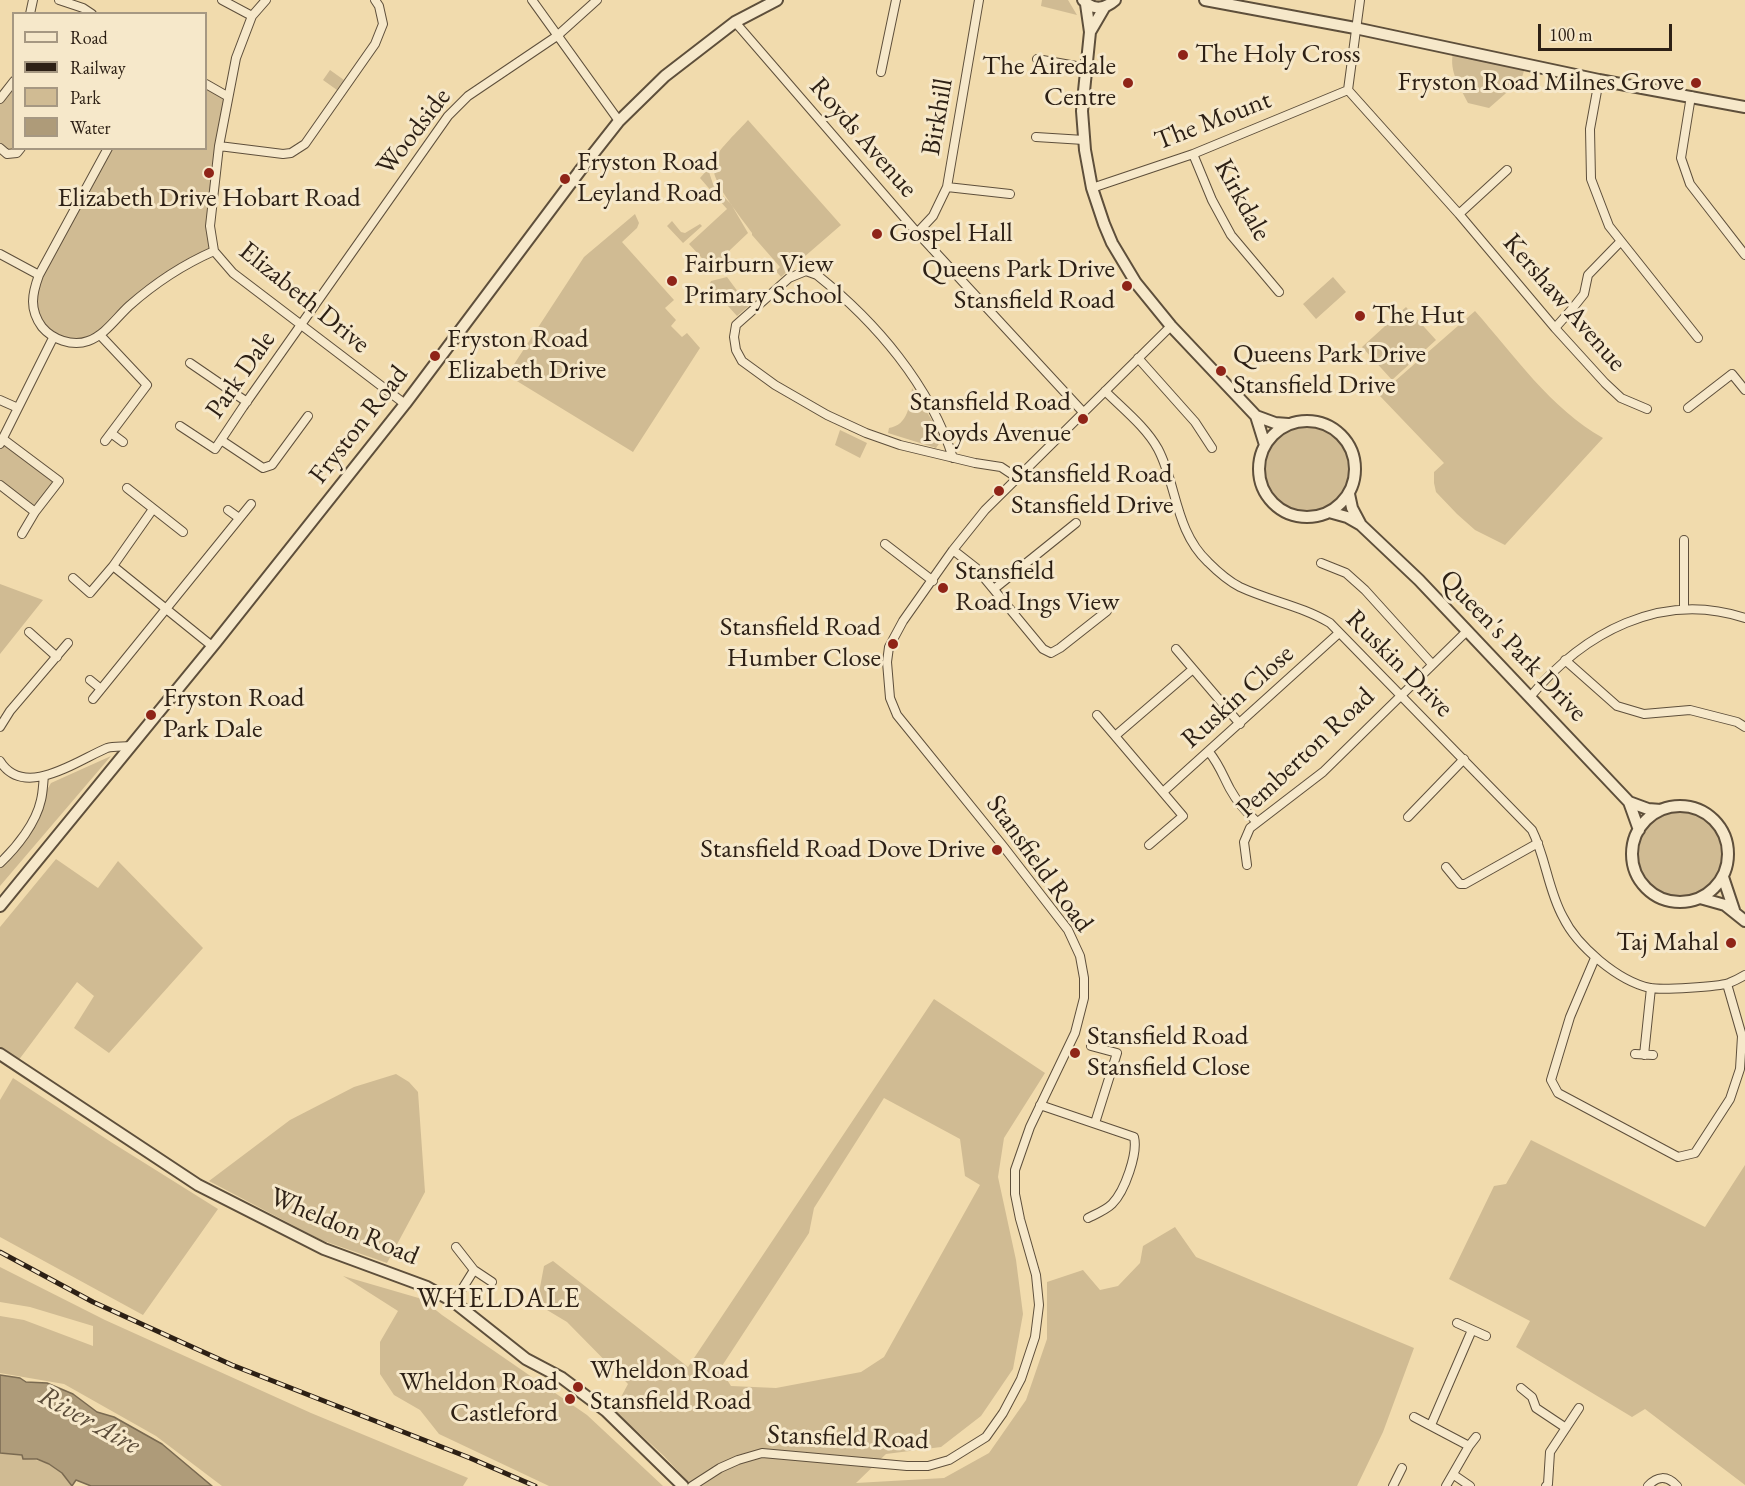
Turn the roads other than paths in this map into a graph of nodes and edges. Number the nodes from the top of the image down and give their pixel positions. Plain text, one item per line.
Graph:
1 (59, 0) edge
2 (222, 0) edge
3 (266, 0) edge
4 (375, 0) edge
5 (532, 0) edge
6 (597, 0) edge
7 (777, 0) edge
8 (896, 0) edge
9 (979, 0) edge
10 (1115, 0) edge
11 (1205, 0) edge
12 (1360, 0) edge
13 (1084, 2) edge
14 (1104, 8) junction
15 (89, 12) edge
16 (252, 16) junction
17 (735, 22) junction
18 (1355, 28) junction
19 (1090, 32) junction
20 (557, 36) junction
21 (1037, 59) dead end
22 (1087, 68) junction
23 (880, 72) dead end
24 (1599, 80) junction
25 (12, 84) edge
26 (207, 85) edge
27 (1348, 90) junction
28 (227, 96) junction
29 (1691, 96) junction
30 (0, 99) edge
31 (1745, 107) edge
32 (619, 121) junction
33 (1036, 137) dead end
34 (1084, 140) junction
35 (219, 146) junction
36 (0, 148) edge
37 (19, 150) edge
38 (107, 150) edge
39 (1193, 154) junction
40 (1507, 170) dead end
41 (947, 187) junction
42 (1092, 189) junction
43 (1010, 194) dead end
44 (1459, 214) junction
45 (917, 233) junction
46 (1621, 241) junction
47 (1742, 244) edge
48 (214, 251) junction
49 (0, 254) edge
50 (1745, 255) edge
51 (39, 275) junction
52 (1279, 292) dead end
53 (301, 325) junction
54 (1171, 326) junction
55 (1555, 328) junction
56 (100, 335) junction
57 (53, 338) junction
58 (1698, 338) dead end
59 (1138, 358) junction
60 (190, 363) dead end
61 (1745, 390) edge
62 (1105, 391) junction
63 (0, 400) edge
64 (247, 402) junction
65 (405, 404) junction
66 (18, 408) junction
67 (1688, 408) dead end
68 (1647, 409) dead end
69 (1083, 412) junction
70 (308, 416) dead end
71 (1256, 416) junction
72 (1288, 424) junction
73 (180, 426) dead end
74 (111, 433) junction
75 (222, 440) junction
76 (2, 441) edge
77 (105, 441) dead end
78 (123, 442) dead end
79 (1265, 444) junction
80 (1212, 448) dead end
81 (953, 458) junction
82 (1016, 477) junction
83 (0, 485) edge
84 (127, 488) dead end
85 (1349, 494) junction
86 (251, 504) dead end
87 (153, 509) junction
88 (228, 510) dead end
89 (35, 512) junction
90 (1329, 512) junction
91 (239, 518) junction
92 (1076, 523) dead end
93 (1361, 525) junction
94 (183, 532) dead end
95 (22, 534) dead end
96 (1684, 540) dead end
97 (885, 544) dead end
98 (953, 550) junction
99 (1321, 563) dead end
100 (113, 566) junction
101 (73, 578) dead end
102 (933, 580) junction
103 (994, 589) junction
104 (1684, 608) junction
105 (166, 609) junction
106 (1107, 611) dead end
107 (1745, 618) edge
108 (1467, 631) junction
109 (29, 632) dead end
110 (1340, 633) junction
111 (68, 643) dead end
112 (212, 646) junction
113 (1176, 649) dead end
114 (57, 657) junction
115 (1565, 660) junction
116 (1432, 664) junction
117 (1193, 669) junction
118 (90, 680) dead end
119 (101, 689) junction
120 (1401, 694) junction
121 (1530, 697) junction
122 (93, 699) dead end
123 (1097, 715) dead end
124 (1240, 724) junction
125 (0, 727) edge
126 (1745, 727) edge
127 (1115, 736) junction
128 (131, 746) junction
129 (1209, 752) junction
130 (1464, 759) junction
131 (0, 763) edge
132 (44, 776) junction
133 (1163, 792) junction
134 (1629, 802) junction
135 (1661, 810) junction
136 (1408, 817) dead end
137 (1257, 822) junction
138 (1638, 830) junction
139 (1538, 843) junction
140 (1149, 845) dead end
141 (0, 863) edge
142 (1247, 865) dead end
143 (1446, 867) dead end
144 (1723, 877) junction
145 (1700, 898) junction
146 (0, 906) edge
147 (1734, 910) junction
148 (1745, 921) edge
149 (1595, 958) junction
150 (1745, 975) edge
151 (1727, 984) junction
152 (1650, 988) junction
153 (1090, 1046) dead end
154 (1743, 1052) edge
155 (0, 1054) edge
156 (1635, 1054) dead end
157 (1644, 1055) junction
158 (1653, 1055) dead end
159 (1040, 1105) junction
160 (1095, 1123) junction
161 (1088, 1218) dead end
162 (456, 1248) dead end
163 (474, 1270) junction
164 (492, 1282) dead end
165 (453, 1302) junction
166 (1456, 1323) dead end
167 (1472, 1330) junction
168 (1486, 1336) dead end
169 (1521, 1388) dead end
170 (1579, 1408) dead end
171 (1414, 1417) dead end
172 (1431, 1425) junction
173 (1566, 1428) junction
174 (1476, 1437) dead end
175 (1469, 1446) junction
176 (1402, 1468) dead end
177 (1454, 1475) junction
178 (683, 1486) edge
179 (692, 1486) edge
180 (1393, 1486) edge
181 (1446, 1486) edge
182 (1470, 1486) edge
183 (1546, 1486) edge
184 (1648, 1486) edge
185 (1677, 1486) edge

1 - 15 street
2 - 16 street
3 - 16 street, Elizabeth Drive
4 - 35 street
5 - 20 street
6 - 20 street, Woodside
7 - 17 street, Fryston Road
8 - 23 street
9 - 41 street, Birkhill
10 - 14 street
11 - 18 street
12 - 18 street
13 - 14 street
13 - 19 street, Queen's Park Drive
14 - 19 street, Queen's Park Drive
16 - 28 street, Elizabeth Drive
17 - 32 street, Fryston Road
17 - 45 street, Royds Avenue
18 - 24 street
18 - 27 street
19 - 22 street, Queen's Park Drive
20 - 32 street
20 - 53 street, Woodside
21 - 22 street
22 - 34 street, Queen's Park Drive
24 - 29 street
24 - 46 street
25 - 30 street
26 - 28 street
27 - 39 street, The Mount
27 - 44 street, Kershaw Avenue
28 - 35 street, Elizabeth Drive
29 - 31 street
29 - 47 street
32 - 65 street, Fryston Road
33 - 34 street
34 - 42 street, Queen's Park Drive
35 - 48 street, Elizabeth Drive
36 - 37 street
38 - 51 street
39 - 42 street, The Mount
39 - 52 street, Kirkdale
40 - 44 street
41 - 43 street
41 - 45 street, Birkhill
42 - 54 street, Queen's Park Drive
44 - 55 street, Kershaw Avenue
45 - 69 street, Royds Avenue
46 - 55 street
46 - 58 street
47 - 50 street
48 - 53 street, Elizabeth Drive
48 - 56 street
49 - 51 street
51 - 57 street
53 - 64 street, Park Dale
53 - 65 street, Elizabeth Drive
54 - 59 street, Stansfield Road
54 - 71 street, Queen's Park Drive
55 - 68 street, Kershaw Avenue
56 - 57 street
56 - 74 street
57 - 66 street
59 - 62 street, Stansfield Road
59 - 80 street
60 - 64 street
61 - 67 street
62 - 69 street, Stansfield Road
62 - 110 street, Ruskin Drive
63 - 66 street
64 - 75 street, Park Dale
65 - 112 street, Fryston Road
66 - 76 street
69 - 82 street, Stansfield Road
70 - 75 street
71 - 72 street
71 - 79 street, Queen's Park Drive
72 - 79 street
72 - 85 street
73 - 75 street, Park Dale
74 - 77 street
74 - 78 street
76 - 89 street
79 - 90 street, Queen's Park Drive
81 - 81 street
81 - 82 street
82 - 98 street, Stansfield Road
83 - 89 street
84 - 87 street
85 - 90 street
85 - 93 street, Queen's Park Drive
86 - 91 street
87 - 94 street
87 - 100 street
88 - 91 street
89 - 95 street
90 - 93 street, Queen's Park Drive
91 - 105 street
92 - 103 street
93 - 108 street, Queen's Park Drive
96 - 104 street
97 - 102 street
98 - 102 street, Stansfield Road
98 - 103 street
99 - 116 street
100 - 101 street
100 - 105 street
102 - 159 street, Stansfield Road
103 - 106 street
104 - 107 street
104 - 115 street
105 - 112 street
105 - 119 street
108 - 116 street, Pemberton Road
108 - 121 street, Queen's Park Drive
109 - 114 street
110 - 120 street, Ruskin Drive
110 - 124 street, Ruskin Close
111 - 114 street
112 - 128 street, Fryston Road
113 - 117 street
114 - 125 street
115 - 121 street
115 - 126 street
116 - 120 street, Pemberton Road
117 - 124 street
117 - 127 street
118 - 119 street
119 - 122 street
120 - 130 street, Ruskin Drive
120 - 137 street, Pemberton Road
121 - 134 street, Queen's Park Drive
123 - 127 street
124 - 129 street, Ruskin Close
127 - 133 street
128 - 132 street
128 - 146 street, Fryston Road
129 - 133 street, Ruskin Close
129 - 137 street
130 - 136 street
130 - 139 street, Ruskin Drive
131 - 132 street
132 - 141 street
133 - 140 street
134 - 135 street, Queen's Park Drive
134 - 138 street, Queen's Park Drive
135 - 138 street
135 - 144 street, Queen's Park Drive
137 - 142 street, Pemberton Road
138 - 145 street, Queen's Park Drive
139 - 143 street
139 - 149 street, Ruskin Drive
144 - 145 street
144 - 147 street, Queen's Park Drive
145 - 147 street, Queen's Park Drive
147 - 148 street, Queen's Park Drive
149 - 152 street, Ruskin Drive
149 - 154 street
150 - 151 street, Ruskin Drive
151 - 152 street, Ruskin Drive
151 - 154 street
152 - 157 street
153 - 160 street
155 - 165 street, Wheldon Road
156 - 157 street
157 - 158 street
159 - 160 street
159 - 179 street, Stansfield Road
160 - 161 street
162 - 163 street
163 - 164 street
163 - 165 street
165 - 178 street, Wheldon Road
166 - 167 street
167 - 168 street
167 - 172 street
169 - 173 street
170 - 173 street
171 - 172 street
172 - 175 street
173 - 183 street
174 - 175 street
175 - 177 street
176 - 180 street
177 - 181 street
177 - 182 street
184 - 185 street

